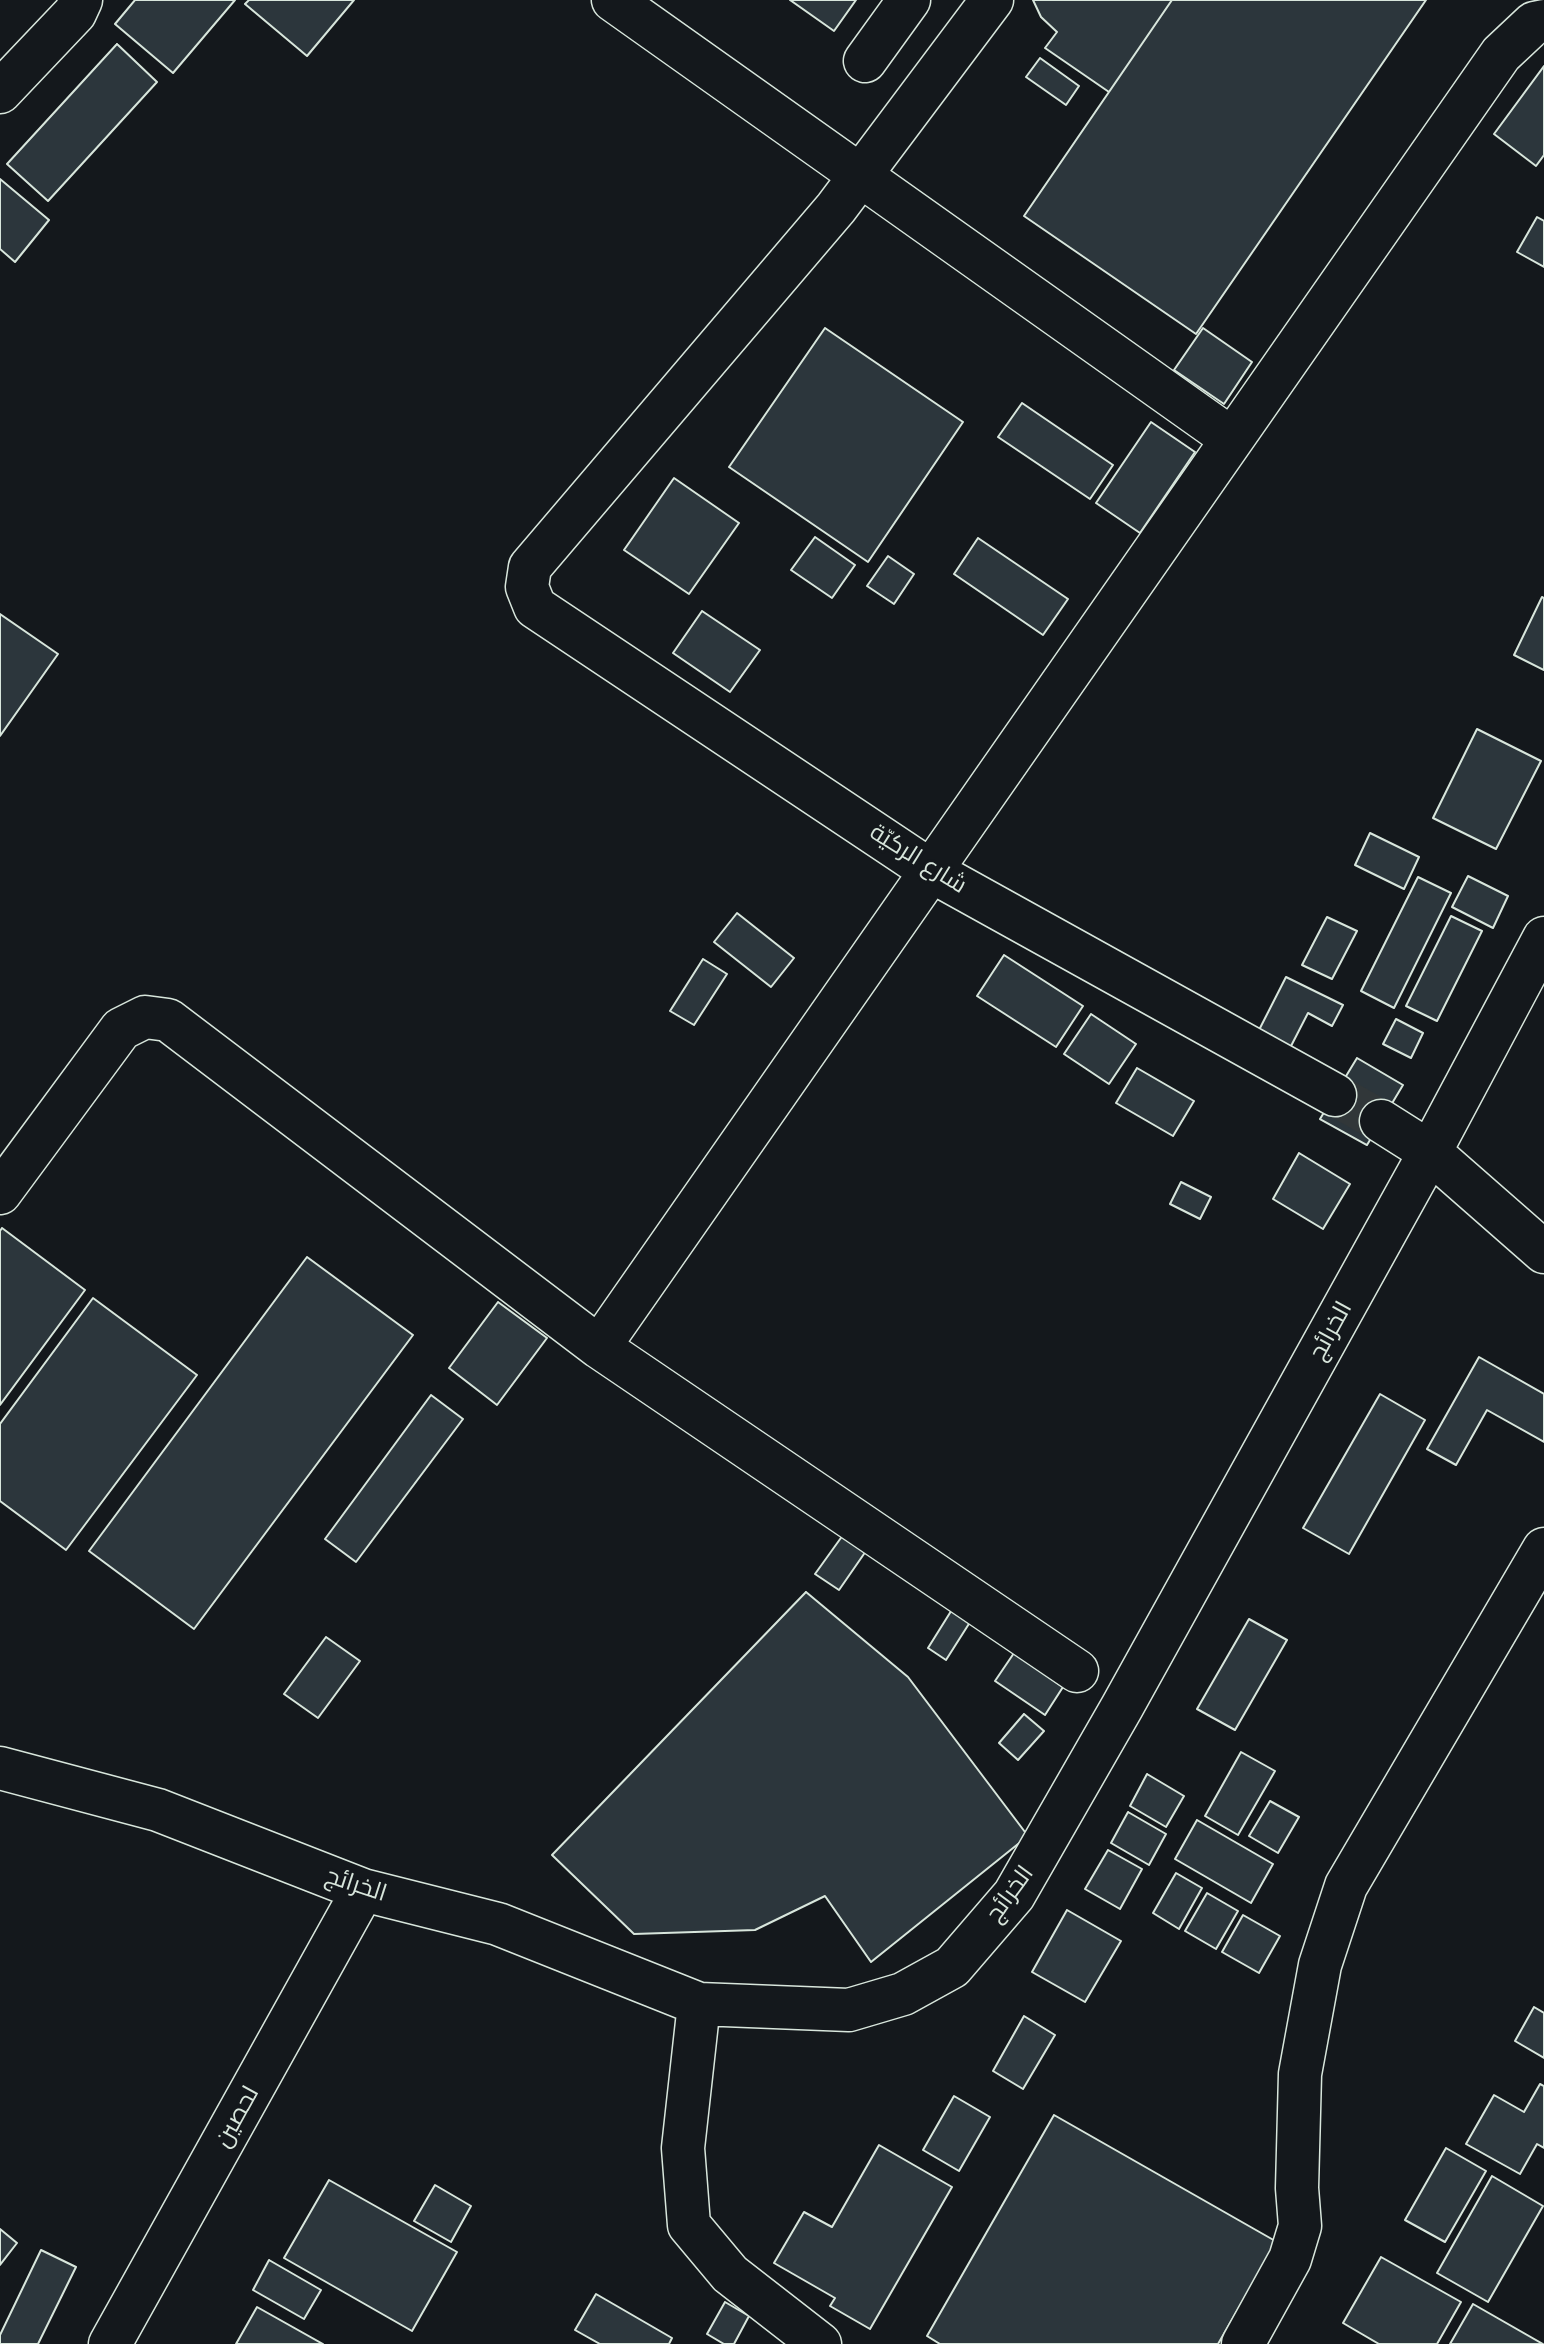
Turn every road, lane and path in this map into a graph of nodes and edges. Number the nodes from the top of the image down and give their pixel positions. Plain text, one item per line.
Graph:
1 (81, 0) edge
2 (613, 0) edge
3 (909, 0) edge
4 (992, 0) edge
5 (1544, 21) edge
6 (865, 61) dead end
7 (0, 92) edge
8 (860, 177) junction
9 (1232, 439) junction
10 (931, 871) junction
11 (1544, 938) edge
12 (1335, 1095) tunnel mouth
13 (1381, 1121) tunnel mouth
14 (1430, 1152) junction
15 (0, 1193) edge
16 (1544, 1252) edge
17 (599, 1347) junction
18 (1544, 1549) edge
19 (1077, 1671) dead end
20 (0, 1768) edge
21 (363, 1890) junction
22 (699, 2004) junction
23 (110, 2344) edge
24 (820, 2344) edge
25 (1243, 2344) edge

1 - 7 street
2 - 8 street
3 - 6 street
4 - 8 street
5 - 9 street
8 - 9 street
8 - 10 street, شارع الركيّة
9 - 10 street
10 - 12 street, شارع الركيّة
10 - 17 street
11 - 14 street, الخرائج
13 - 14 street
14 - 16 street
14 - 22 street, الخرائج
15 - 17 street
17 - 19 street
18 - 25 street
20 - 21 street, الخرائج
21 - 22 street, الخرائج
21 - 23 street, لحصين
22 - 24 street

